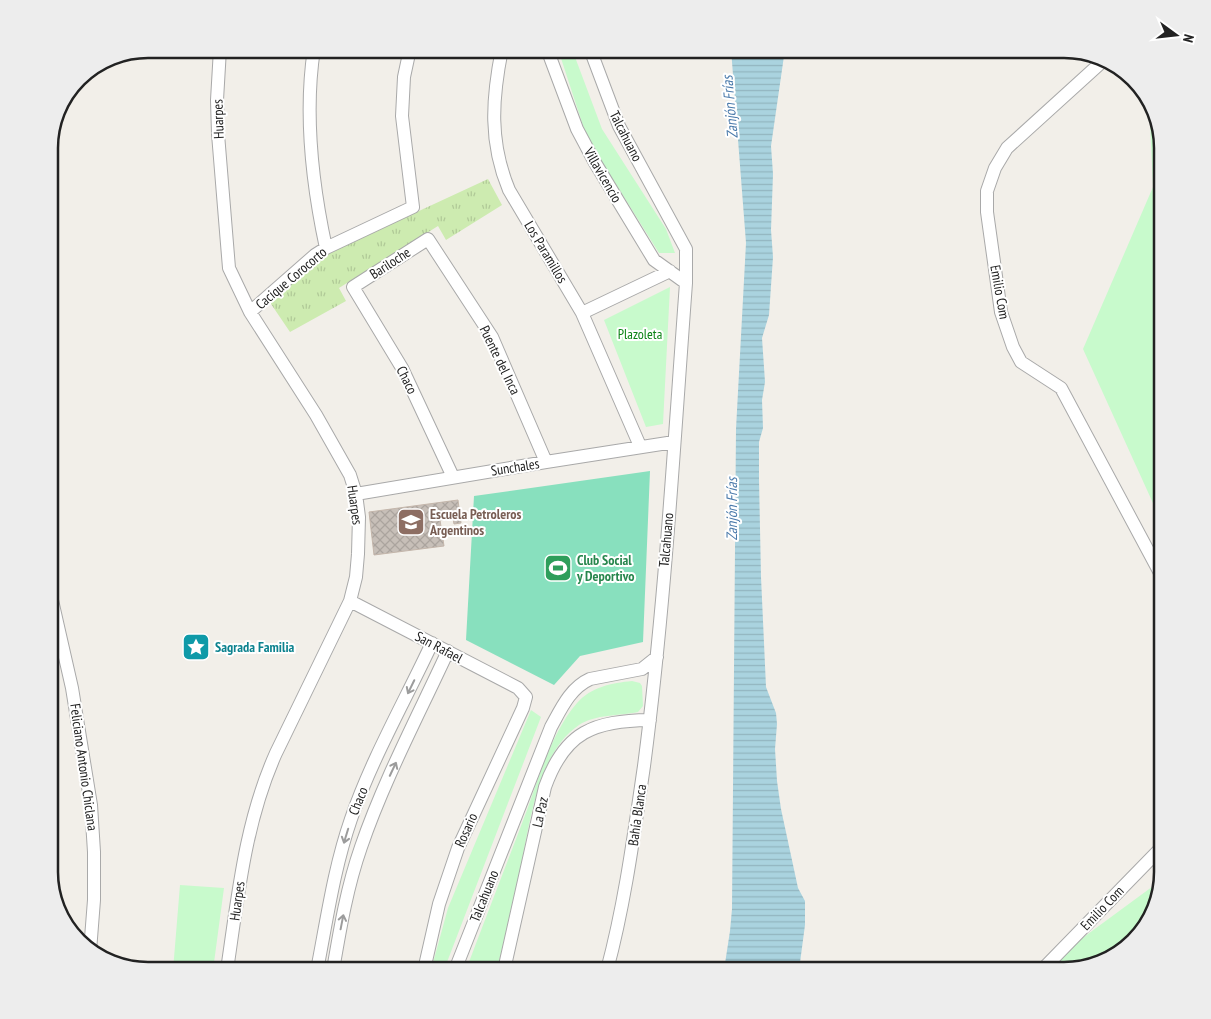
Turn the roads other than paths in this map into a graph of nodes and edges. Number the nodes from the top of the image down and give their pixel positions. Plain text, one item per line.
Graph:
1 (219, 58) edge
2 (312, 58) edge
3 (408, 58) edge
4 (501, 58) edge
5 (551, 58) edge
6 (593, 58) edge
7 (1098, 65) edge
8 (428, 239) joint
9 (326, 248) junction
10 (670, 271) junction
11 (686, 283) junction
12 (353, 287) joint
13 (250, 312) junction
14 (582, 313) junction
15 (674, 442) junction
16 (640, 446) junction
17 (546, 462) junction
18 (453, 477) junction
19 (356, 494) junction
20 (1154, 562) edge
21 (350, 601) junction
22 (58, 627) edge
23 (432, 643) junction
24 (448, 651) junction
25 (657, 657) junction
26 (526, 697) joint
27 (650, 720) junction
28 (1154, 855) edge
29 (91, 941) edge
30 (228, 962) edge
31 (320, 962) edge
32 (335, 962) edge
33 (426, 962) edge
34 (458, 962) edge
35 (506, 962) edge
36 (609, 962) edge
37 (1050, 962) edge

1 - 13 street, Huarpes
2 - 9 street
3 - 9 street, Cacique Corocorto
4 - 14 street, Los Paramillos
5 - 10 street, Villavicencio
6 - 11 street, Talcahuano
7 - 20 street, Emilio Com
8 - 12 street, Bariloche
8 - 17 street, Puente del Inca
9 - 13 street, Cacique Corocorto
10 - 11 street, Villavicencio
10 - 14 street
11 - 15 street, Talcahuano
12 - 18 street, Chaco
13 - 19 street, Huarpes
14 - 16 street, Los Paramillos
15 - 16 street, Sunchales
15 - 25 street, Talcahuano
16 - 17 street, Sunchales
17 - 18 street, Sunchales
18 - 19 street, Sunchales
19 - 21 street, Huarpes
21 - 23 street, San Rafael
21 - 30 street, Huarpes
22 - 29 street, Feliciano Antonio Chiclana
23 - 24 street, San Rafael
23 -> 31 street, Chaco
24 - 26 street, San Rafael
32 -> 24 street, Chaco
25 - 27 street, Bahía Blanca
25 - 34 street, Talcahuano
26 - 33 street, Rosario
27 - 35 street, La Paz
27 - 36 street, Bahía Blanca
28 - 37 street, Emilio Com

